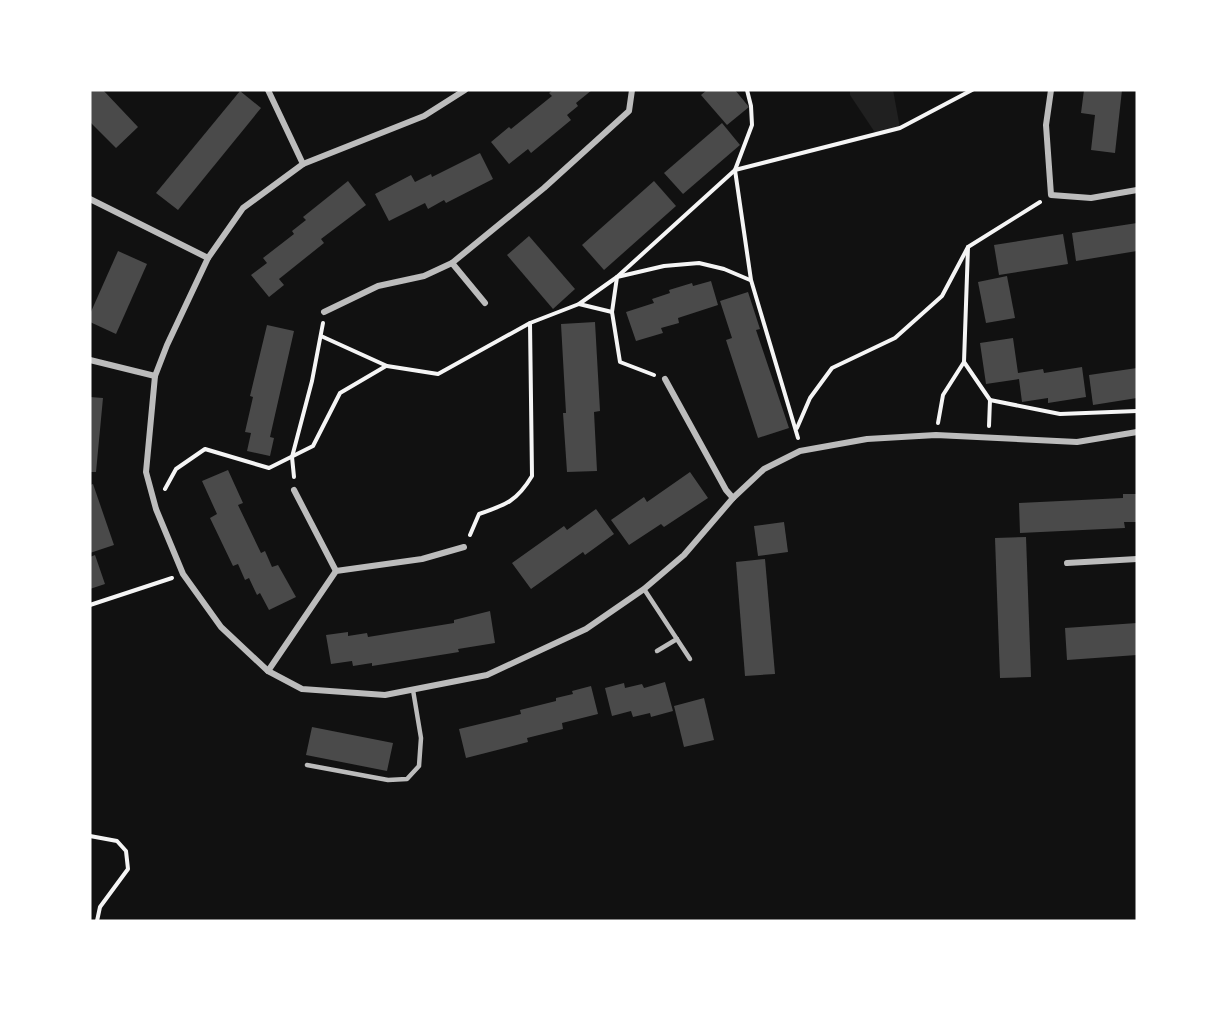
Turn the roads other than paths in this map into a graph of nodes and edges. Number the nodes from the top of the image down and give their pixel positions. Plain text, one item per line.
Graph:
1 (268, 90) edge
2 (465, 90) edge
3 (632, 90) edge
4 (1051, 90) edge
5 (303, 164) junction
6 (1137, 190) edge
7 (90, 199) edge
8 (208, 258) junction
9 (452, 264) junction
10 (485, 303) dead end
11 (324, 312) road end
12 (90, 360) edge
13 (155, 376) junction
14 (665, 379) road end
15 (1137, 432) edge
16 (294, 490) road end
17 (733, 498) junction
18 (464, 547) road end
19 (1137, 559) edge
20 (1067, 563) dead end
21 (336, 571) junction
22 (644, 589) junction
23 (677, 639) junction
24 (657, 651) dead end
25 (690, 659) dead end
26 (268, 671) junction
27 (413, 690) junction
28 (307, 765) dead end

1 - 5 street
2 - 5 street
3 - 9 street
4 - 6 street
5 - 8 street
7 - 8 street
8 - 13 street
9 - 10 street
9 - 11 street
12 - 13 street
13 - 26 street
14 - 17 street
15 - 17 street
16 - 21 street
17 - 22 street
18 - 21 street
19 - 20 street
21 - 26 street
22 - 23 lane
22 - 27 street
23 - 24 lane
23 - 25 lane
26 - 27 street
27 - 28 lane

